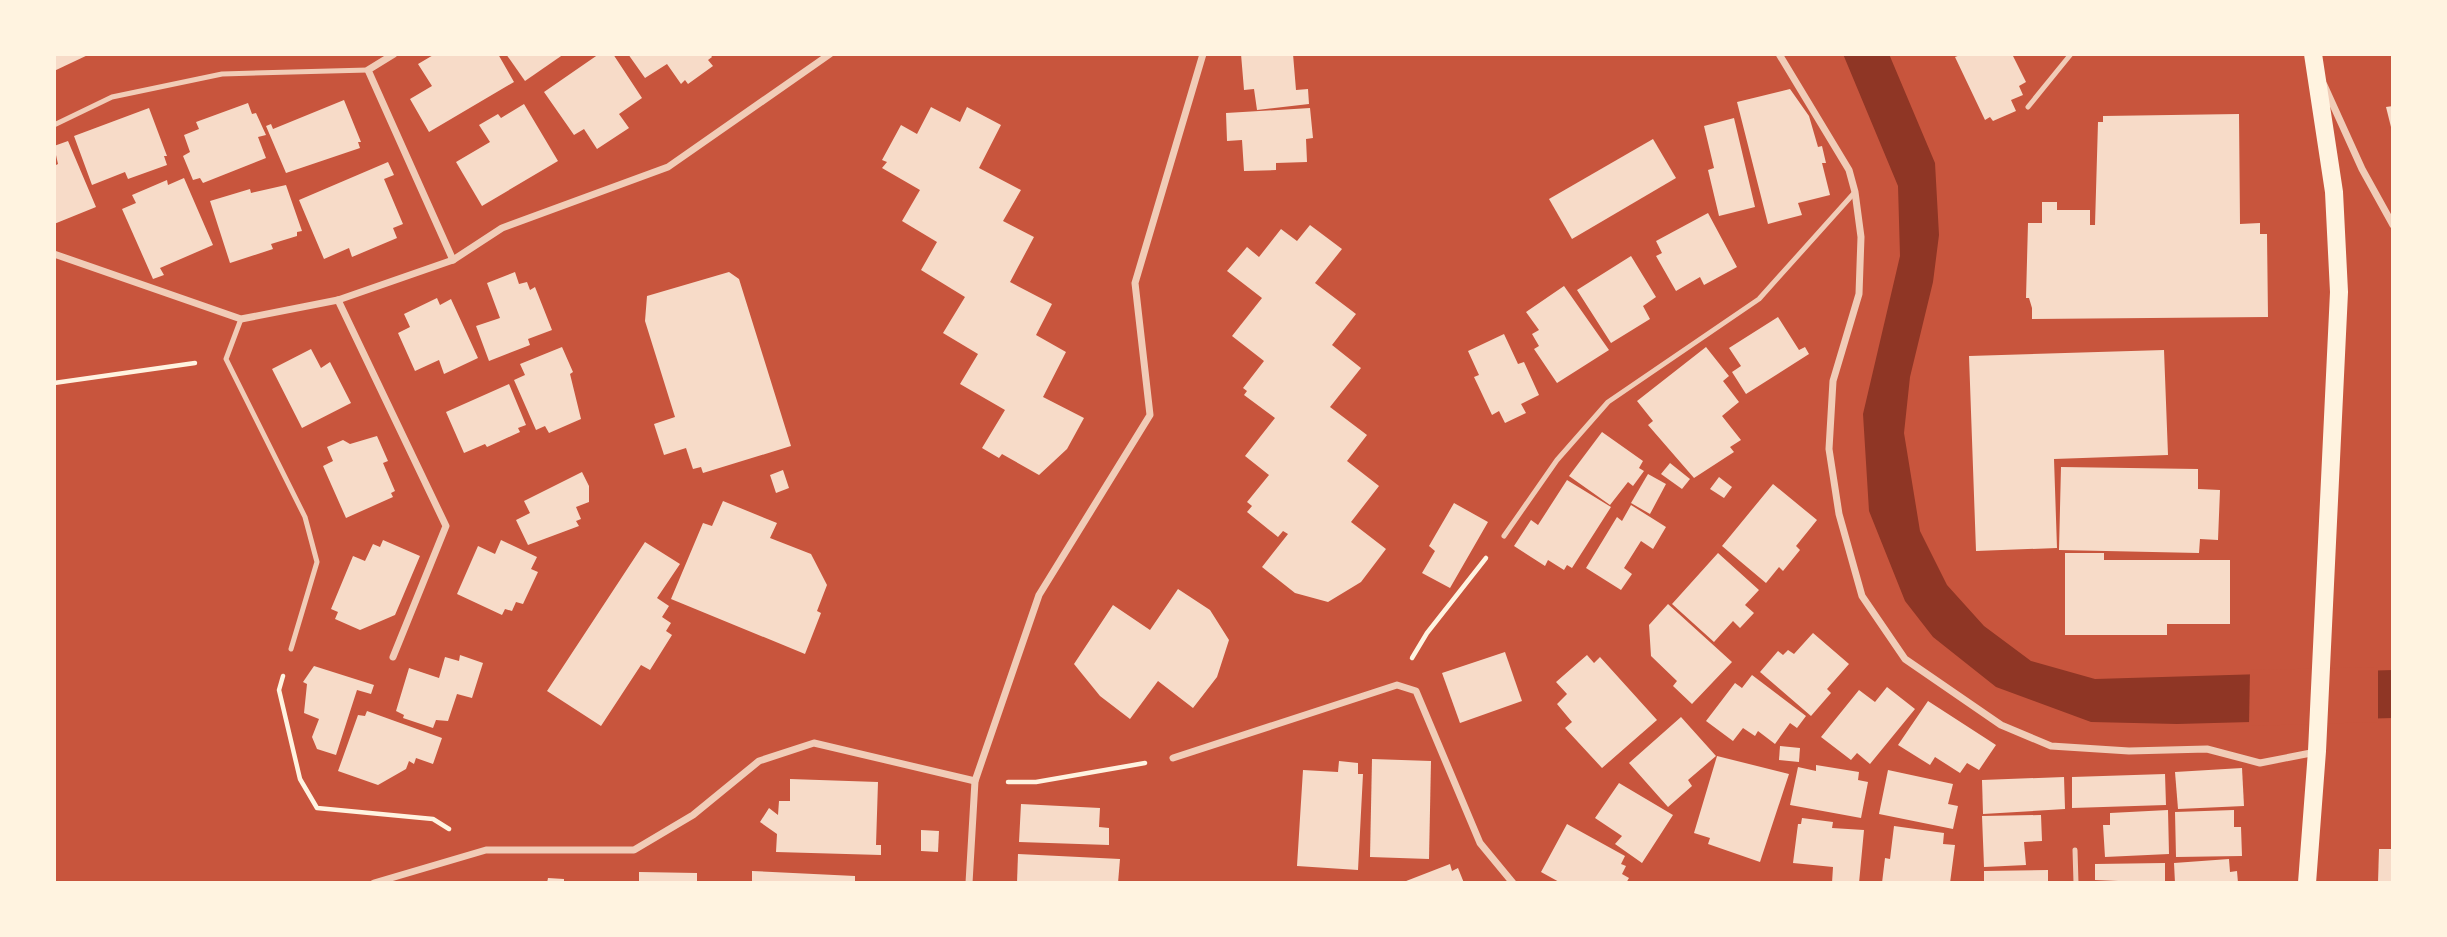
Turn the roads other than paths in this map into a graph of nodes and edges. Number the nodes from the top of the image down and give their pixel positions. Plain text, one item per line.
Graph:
1 (394, 54) edge
2 (830, 54) edge
3 (1203, 54) edge
4 (1780, 54) edge
5 (2071, 54) edge
6 (2314, 60) edge
7 (368, 70) junction
8 (2028, 107) dead end
9 (54, 125) edge
10 (1855, 192) junction
11 (2393, 225) edge
12 (54, 254) edge
13 (453, 260) junction
14 (338, 300) junction
15 (241, 320) junction
16 (1504, 536) road end
17 (292, 649) road end
18 (393, 657) dead end
19 (2317, 751) junction
20 (1173, 758) road end
21 (975, 781) junction
22 (2075, 850) dead end
23 (374, 883) edge
24 (969, 883) edge
25 (1513, 883) edge
26 (2076, 883) edge
27 (2307, 883) edge

1 - 7 street
2 - 13 street
3 - 21 street
4 - 10 street
5 - 8 lane
6 - 11 street
6 - 19 main road
7 - 9 lane
7 - 13 street
10 - 16 lane
10 - 19 street
12 - 15 street
13 - 14 street
14 - 15 street
14 - 18 street
15 - 17 lane
19 - 27 main road
20 - 25 street
21 - 23 street
21 - 24 street
22 - 26 lane

